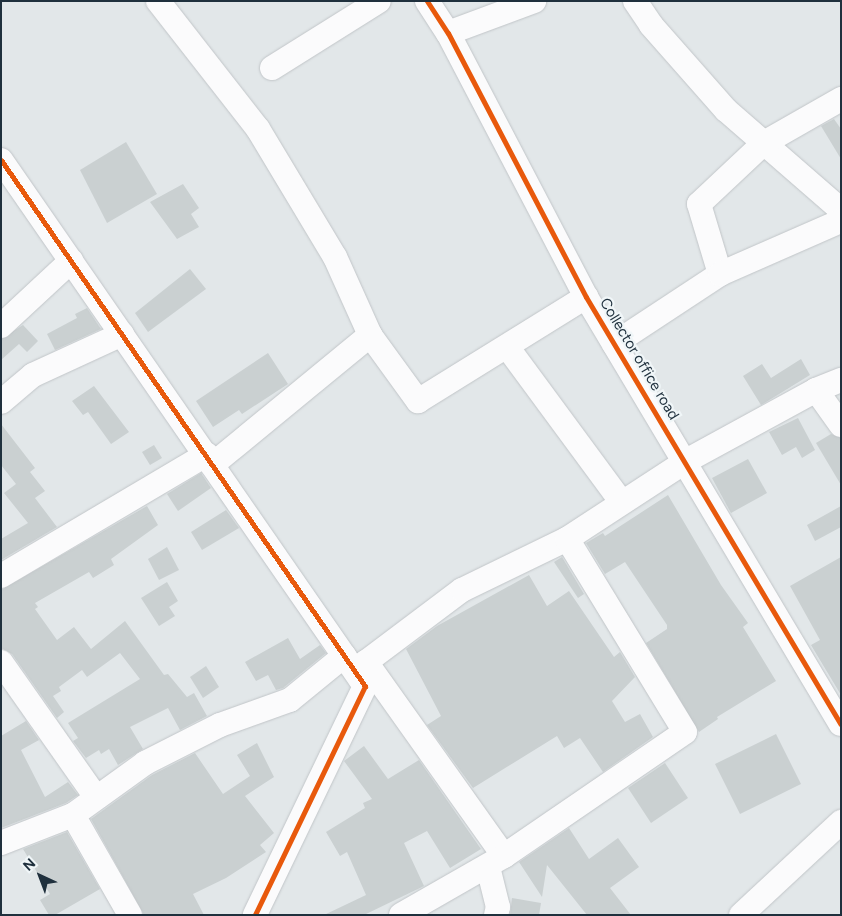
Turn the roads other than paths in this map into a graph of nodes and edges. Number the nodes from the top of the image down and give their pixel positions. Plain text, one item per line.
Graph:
1 (158, 1) edge
2 (379, 1) edge
3 (427, 1) edge
4 (534, 1) edge
5 (634, 1) edge
6 (448, 32) junction
7 (272, 68) dead end
8 (841, 99) edge
9 (764, 143) junction
10 (1, 160) edge
11 (841, 210) edge
12 (841, 221) edge
13 (71, 261) junction
14 (720, 274) junction
15 (586, 297) junction
16 (1, 326) edge
17 (122, 334) junction
18 (370, 335) junction
19 (614, 344) junction
20 (508, 348) junction
21 (841, 380) edge
22 (816, 390) junction
23 (1, 402) edge
24 (841, 425) edge
25 (210, 459) junction
26 (686, 461) junction
27 (622, 501) junction
28 (567, 540) junction
29 (1, 576) edge
30 (355, 659) junction
31 (1, 662) edge
32 (841, 724) edge
33 (96, 797) junction
34 (73, 815) junction
35 (841, 822) edge
36 (1, 843) edge
37 (496, 862) junction
38 (130, 915) edge
39 (255, 915) edge
40 (401, 915) edge
41 (496, 915) edge
42 (741, 915) edge

1 - 18 street
2 - 7 street
3 - 6 street, Collector office road
4 - 6 street
5 - 9 street
6 - 15 street, Collector office road
8 - 9 street
9 - 11 street
9 - 14 street
10 - 13 street
12 - 14 street
13 - 16 street
13 - 17 street
14 - 19 street
15 - 19 street, Collector office road
15 - 20 street
17 - 23 street
17 - 25 street
18 - 20 street
18 - 25 street
19 - 26 street, Collector office road
20 - 27 street
21 - 22 street
22 - 24 street
22 - 26 street
25 - 29 street
25 - 30 street
26 - 27 street
26 - 32 street, Collector office road
27 - 28 street
28 - 30 street
28 - 37 street
30 - 33 street
30 - 37 street
30 - 39 street
31 - 33 street
33 - 34 street
34 - 36 street
34 - 38 street
35 - 42 street
37 - 40 street
37 - 41 street

